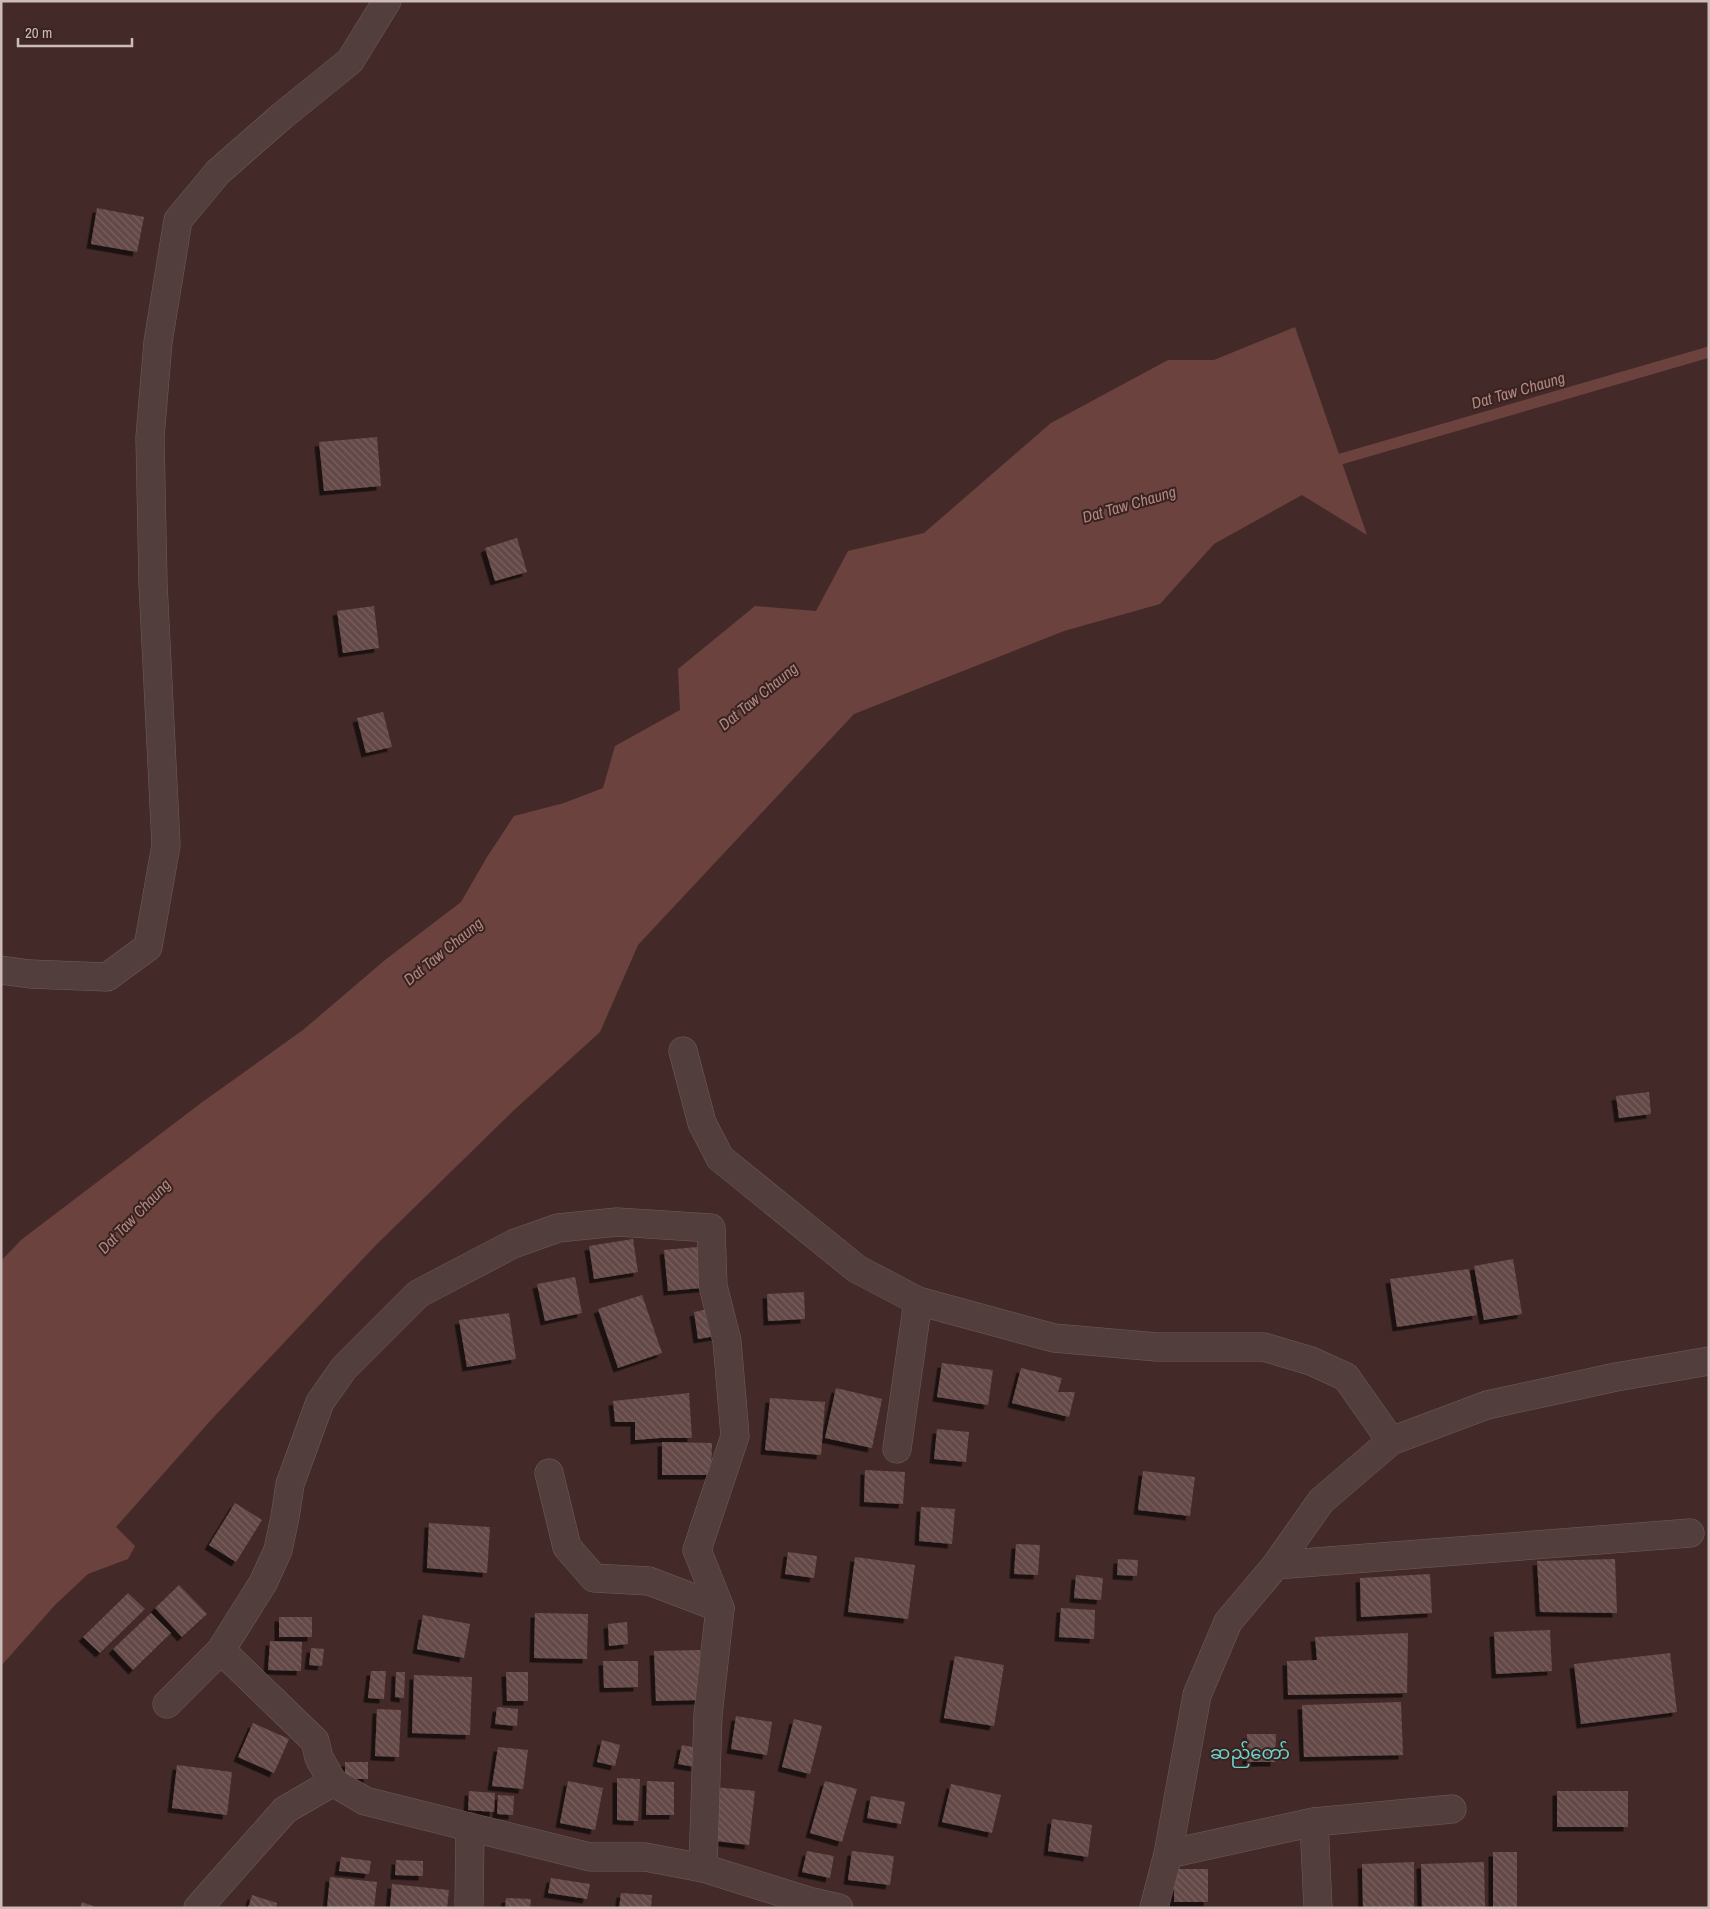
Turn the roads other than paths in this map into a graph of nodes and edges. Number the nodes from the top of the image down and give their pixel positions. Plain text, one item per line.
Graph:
1 (387, 1) edge
2 (1, 970) edge
3 (683, 1051) dead end
4 (918, 1302) junction
5 (1709, 1361) edge
6 (1391, 1441) junction
7 (897, 1449) dead end
8 (549, 1473) dead end
9 (1690, 1533) dead end
10 (1276, 1565) junction
11 (720, 1608) junction
12 (221, 1650) junction
13 (167, 1704) dead end
14 (333, 1782) junction
15 (1452, 1809) dead end
16 (1314, 1822) junction
17 (470, 1827) junction
18 (1168, 1854) junction
19 (703, 1868) junction
20 (810, 1905) edge
21 (198, 1908) edge
22 (470, 1908) edge
23 (839, 1908) edge
24 (1154, 1908) edge
25 (1318, 1908) edge

1 - 2 street
3 - 4 street
4 - 6 street
4 - 7 street
5 - 6 street
6 - 10 street
8 - 11 street
9 - 10 street
10 - 18 street
11 - 12 street
11 - 19 street
12 - 13 street
12 - 14 street
14 - 17 street
14 - 21 street
15 - 16 street
16 - 18 street
16 - 25 street
17 - 19 street
17 - 22 street
18 - 24 street
19 - 20 street
20 - 23 street

